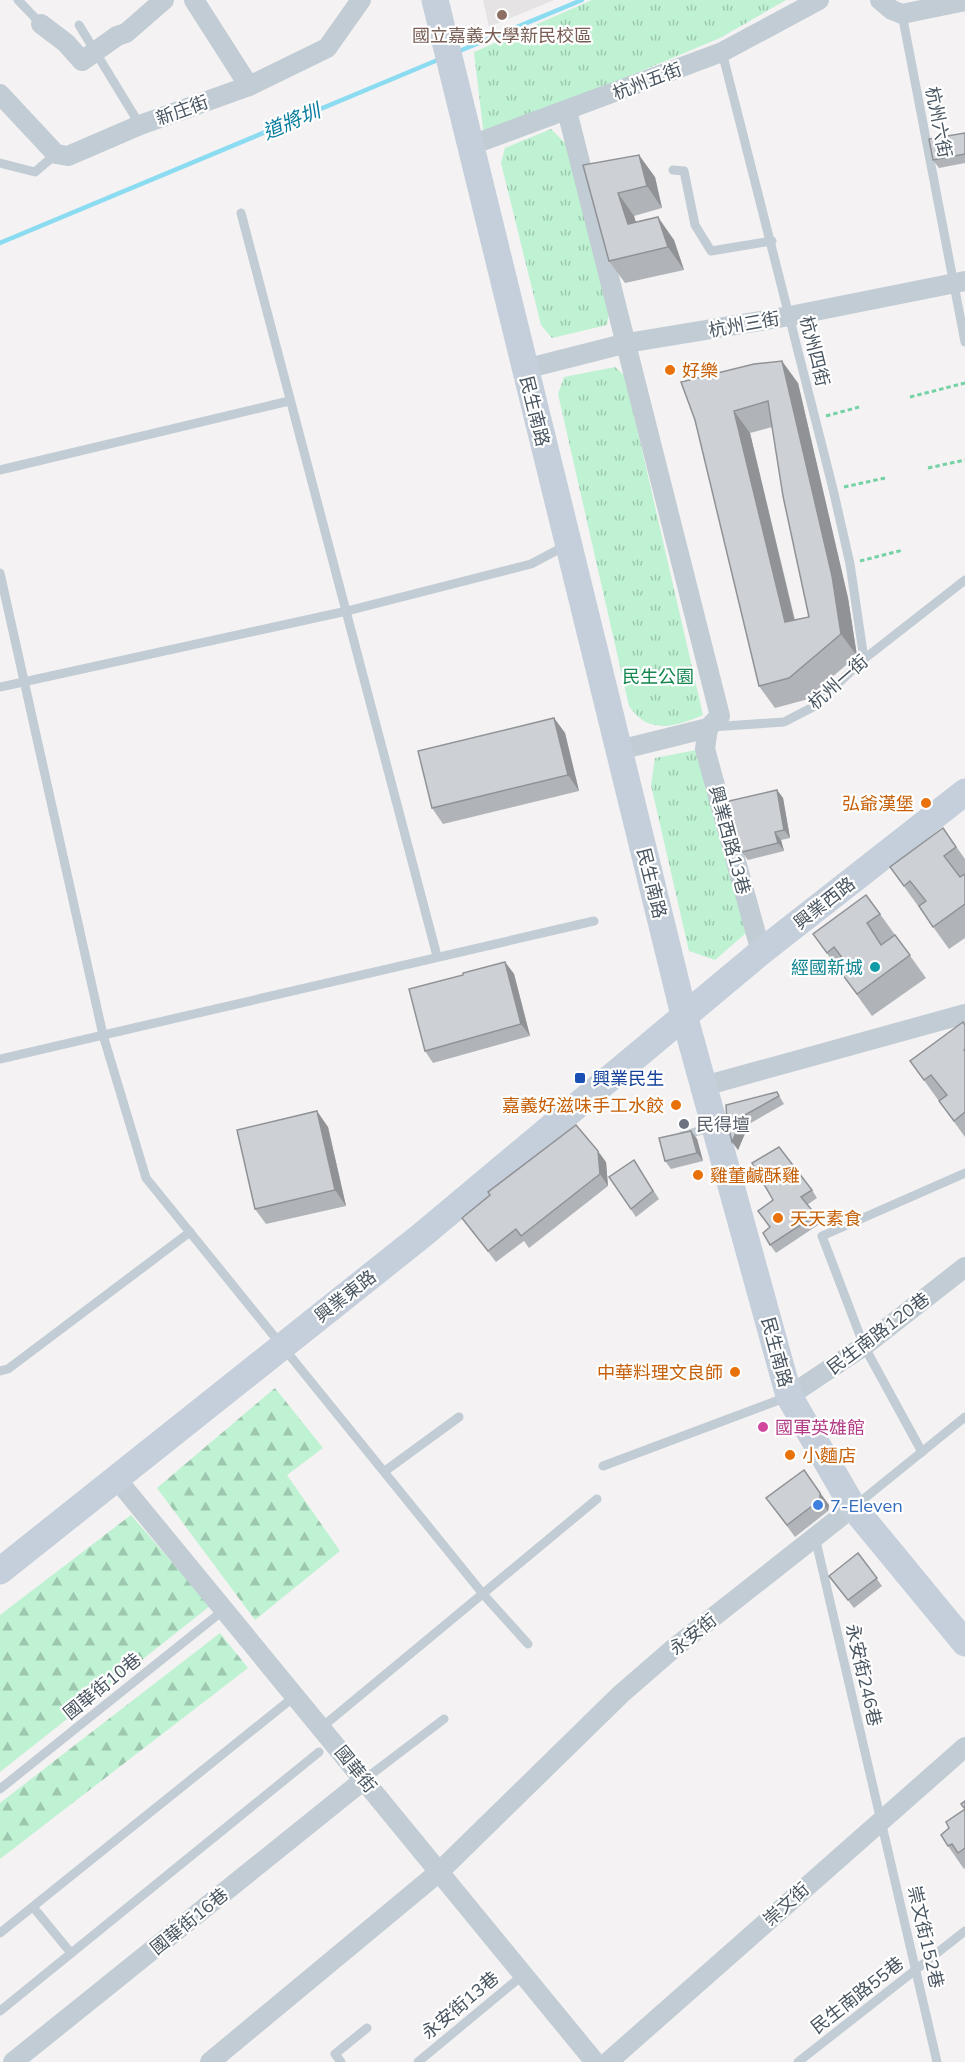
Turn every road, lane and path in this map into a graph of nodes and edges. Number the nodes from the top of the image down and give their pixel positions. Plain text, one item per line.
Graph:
1 (18, 0) edge
2 (165, 0) edge
3 (194, 0) edge
4 (361, 0) edge
5 (435, 0) edge
6 (819, 0) edge
7 (880, 0) edge
8 (965, 1) edge
9 (902, 14) junction
10 (41, 24) joint
11 (79, 26) dead end
12 (95, 52) junction
13 (722, 52) junction
14 (249, 86) junction
15 (1, 98) edge
16 (567, 111) junction
17 (140, 126) junction
18 (469, 146) junction
19 (56, 154) junction
20 (0, 163) edge
21 (673, 170) dead end
22 (241, 213) dead end
23 (772, 240) junction
24 (959, 283) edge
25 (790, 316) junction
26 (965, 342) edge
27 (627, 343) junction
28 (525, 369) junction
29 (965, 383) edge
30 (910, 397) dead end
31 (290, 401) junction
32 (858, 407) dead end
33 (815, 420) junction
34 (965, 460) edge
35 (928, 468) dead end
36 (0, 470) edge
37 (885, 478) dead end
38 (833, 489) junction
39 (567, 545) junction
40 (903, 550) dead end
41 (850, 564) junction
42 (0, 573) edge
43 (965, 580) edge
44 (347, 611) junction
45 (864, 659) junction
46 (25, 682) junction
47 (0, 687) edge
48 (708, 728) junction
49 (619, 750) junction
50 (965, 792) edge
51 (594, 921) dead end
52 (761, 952) junction
53 (437, 956) junction
54 (965, 1014) edge
55 (684, 1016) junction
56 (103, 1035) junction
57 (0, 1059) edge
58 (704, 1086) junction
59 (715, 1127) junction
60 (671, 1139) edge
61 (965, 1173) edge
62 (190, 1232) junction
63 (965, 1267) edge
64 (283, 1345) junction
65 (864, 1346) junction
66 (0, 1371) edge
67 (789, 1396) junction
68 (459, 1417) dead end
69 (965, 1417) edge
70 (922, 1452) junction
71 (603, 1466) dead end
72 (385, 1472) junction
73 (115, 1477) junction
74 (597, 1498) dead end
75 (853, 1507) junction
76 (815, 1537) junction
77 (0, 1571) edge
78 (483, 1594) junction
79 (225, 1609) junction
80 (965, 1643) edge
81 (528, 1644) dead end
82 (296, 1695) junction
83 (444, 1719) dead end
84 (322, 1727) junction
85 (965, 1747) edge
86 (319, 1752) dead end
87 (364, 1779) junction
88 (0, 1789) edge
89 (882, 1820) junction
90 (439, 1872) junction
91 (33, 1907) junction
92 (965, 1931) edge
93 (0, 1933) edge
94 (71, 1953) junction
95 (917, 1968) junction
96 (524, 1974) junction
97 (0, 2011) edge
98 (368, 2028) dead end
99 (13, 2062) edge
100 (210, 2062) edge
101 (341, 2062) edge
102 (418, 2062) edge
103 (595, 2062) edge
104 (608, 2062) edge
105 (798, 2062) edge
106 (937, 2062) edge

1 - 10 lane
2 - 12 street
3 - 14 street
4 - 14 street, 新庄街
5 - 18 main road, 民生南路
6 - 13 street, 杭州五街
7 - 9 street
8 - 9 street
9 - 24 lane, 杭州六街
10 - 12 street
11 - 12 lane
12 - 17 lane
13 - 16 street, 杭州五街
13 - 23 lane, 杭州四街
14 - 17 street, 新庄街
15 - 19 street
16 - 18 street, 杭州五街
16 - 27 street
17 - 19 street, 新庄街
18 - 28 main road, 民生南路
19 - 20 lane
21 - 23 lane
22 - 31 lane
23 - 25 lane, 杭州四街
24 - 25 street, 杭州三街
24 - 26 lane, 杭州六街
25 - 27 street, 杭州三街
25 - 33 lane, 杭州四街
27 - 28 street, 杭州三街
27 - 48 street, 興業西路13巷
28 - 39 main road, 民生南路
29 - 30 path
31 - 36 lane
31 - 44 lane
32 - 33 path
33 - 38 lane, 杭州四街
34 - 35 path
37 - 38 path
38 - 41 lane, 杭州四街
39 - 44 lane
39 - 49 main road, 民生南路
40 - 41 path
41 - 45 lane, 杭州四街
42 - 46 lane
43 - 45 lane, 杭州一街
44 - 46 lane
44 - 53 lane
45 - 48 lane, 杭州一街
46 - 47 lane
46 - 56 lane
48 - 49 street, 杭州一街
48 - 52 street, 興業西路13巷
49 - 55 main road, 民生南路
50 - 52 main road, 興業西路
51 - 53 lane
52 - 55 main road, 興業西路
53 - 56 lane
54 - 58 street
55 - 58 main road, 民生南路
55 - 64 main road, 興業東路
56 - 57 lane
56 - 62 lane
58 - 59 main road, 民生南路
59 - 60 lane
59 - 67 main road, 民生南路
61 - 65 lane
62 - 64 lane
62 - 66 lane
63 - 65 street, 民生南路120巷
64 - 72 lane
64 - 73 main road, 興業東路
65 - 67 street, 民生南路120巷
65 - 70 lane
67 - 71 lane
67 - 75 main road, 民生南路
68 - 72 lane
69 - 70 lane, 永安街
70 - 75 lane, 永安街
72 - 78 lane
73 - 77 main road, 興業東路
73 - 79 street, 國華街
74 - 78 lane
75 - 76 street, 永安街
75 - 80 main road, 民生南路
76 - 89 lane, 永安街246巷
76 - 90 street, 永安街
78 - 81 lane
78 - 84 lane
79 - 82 street, 國華街
79 - 88 lane, 國華街10巷
82 - 84 street, 國華街
82 - 91 lane
83 - 87 lane
84 - 87 street, 國華街
85 - 89 street, 崇文街
86 - 94 lane
87 - 90 street, 國華街
87 - 99 street, 國華街16巷
89 - 95 lane, 崇文街152巷
89 - 104 street, 崇文街
90 - 96 street, 國華街
90 - 100 street, 永安街
91 - 93 lane
91 - 94 lane
92 - 95 lane, 民生南路55巷
94 - 97 lane
95 - 105 lane, 民生南路55巷
95 - 106 lane, 崇文街152巷
96 - 102 lane, 永安街13巷
96 - 103 street, 國華街
98 - 101 lane

